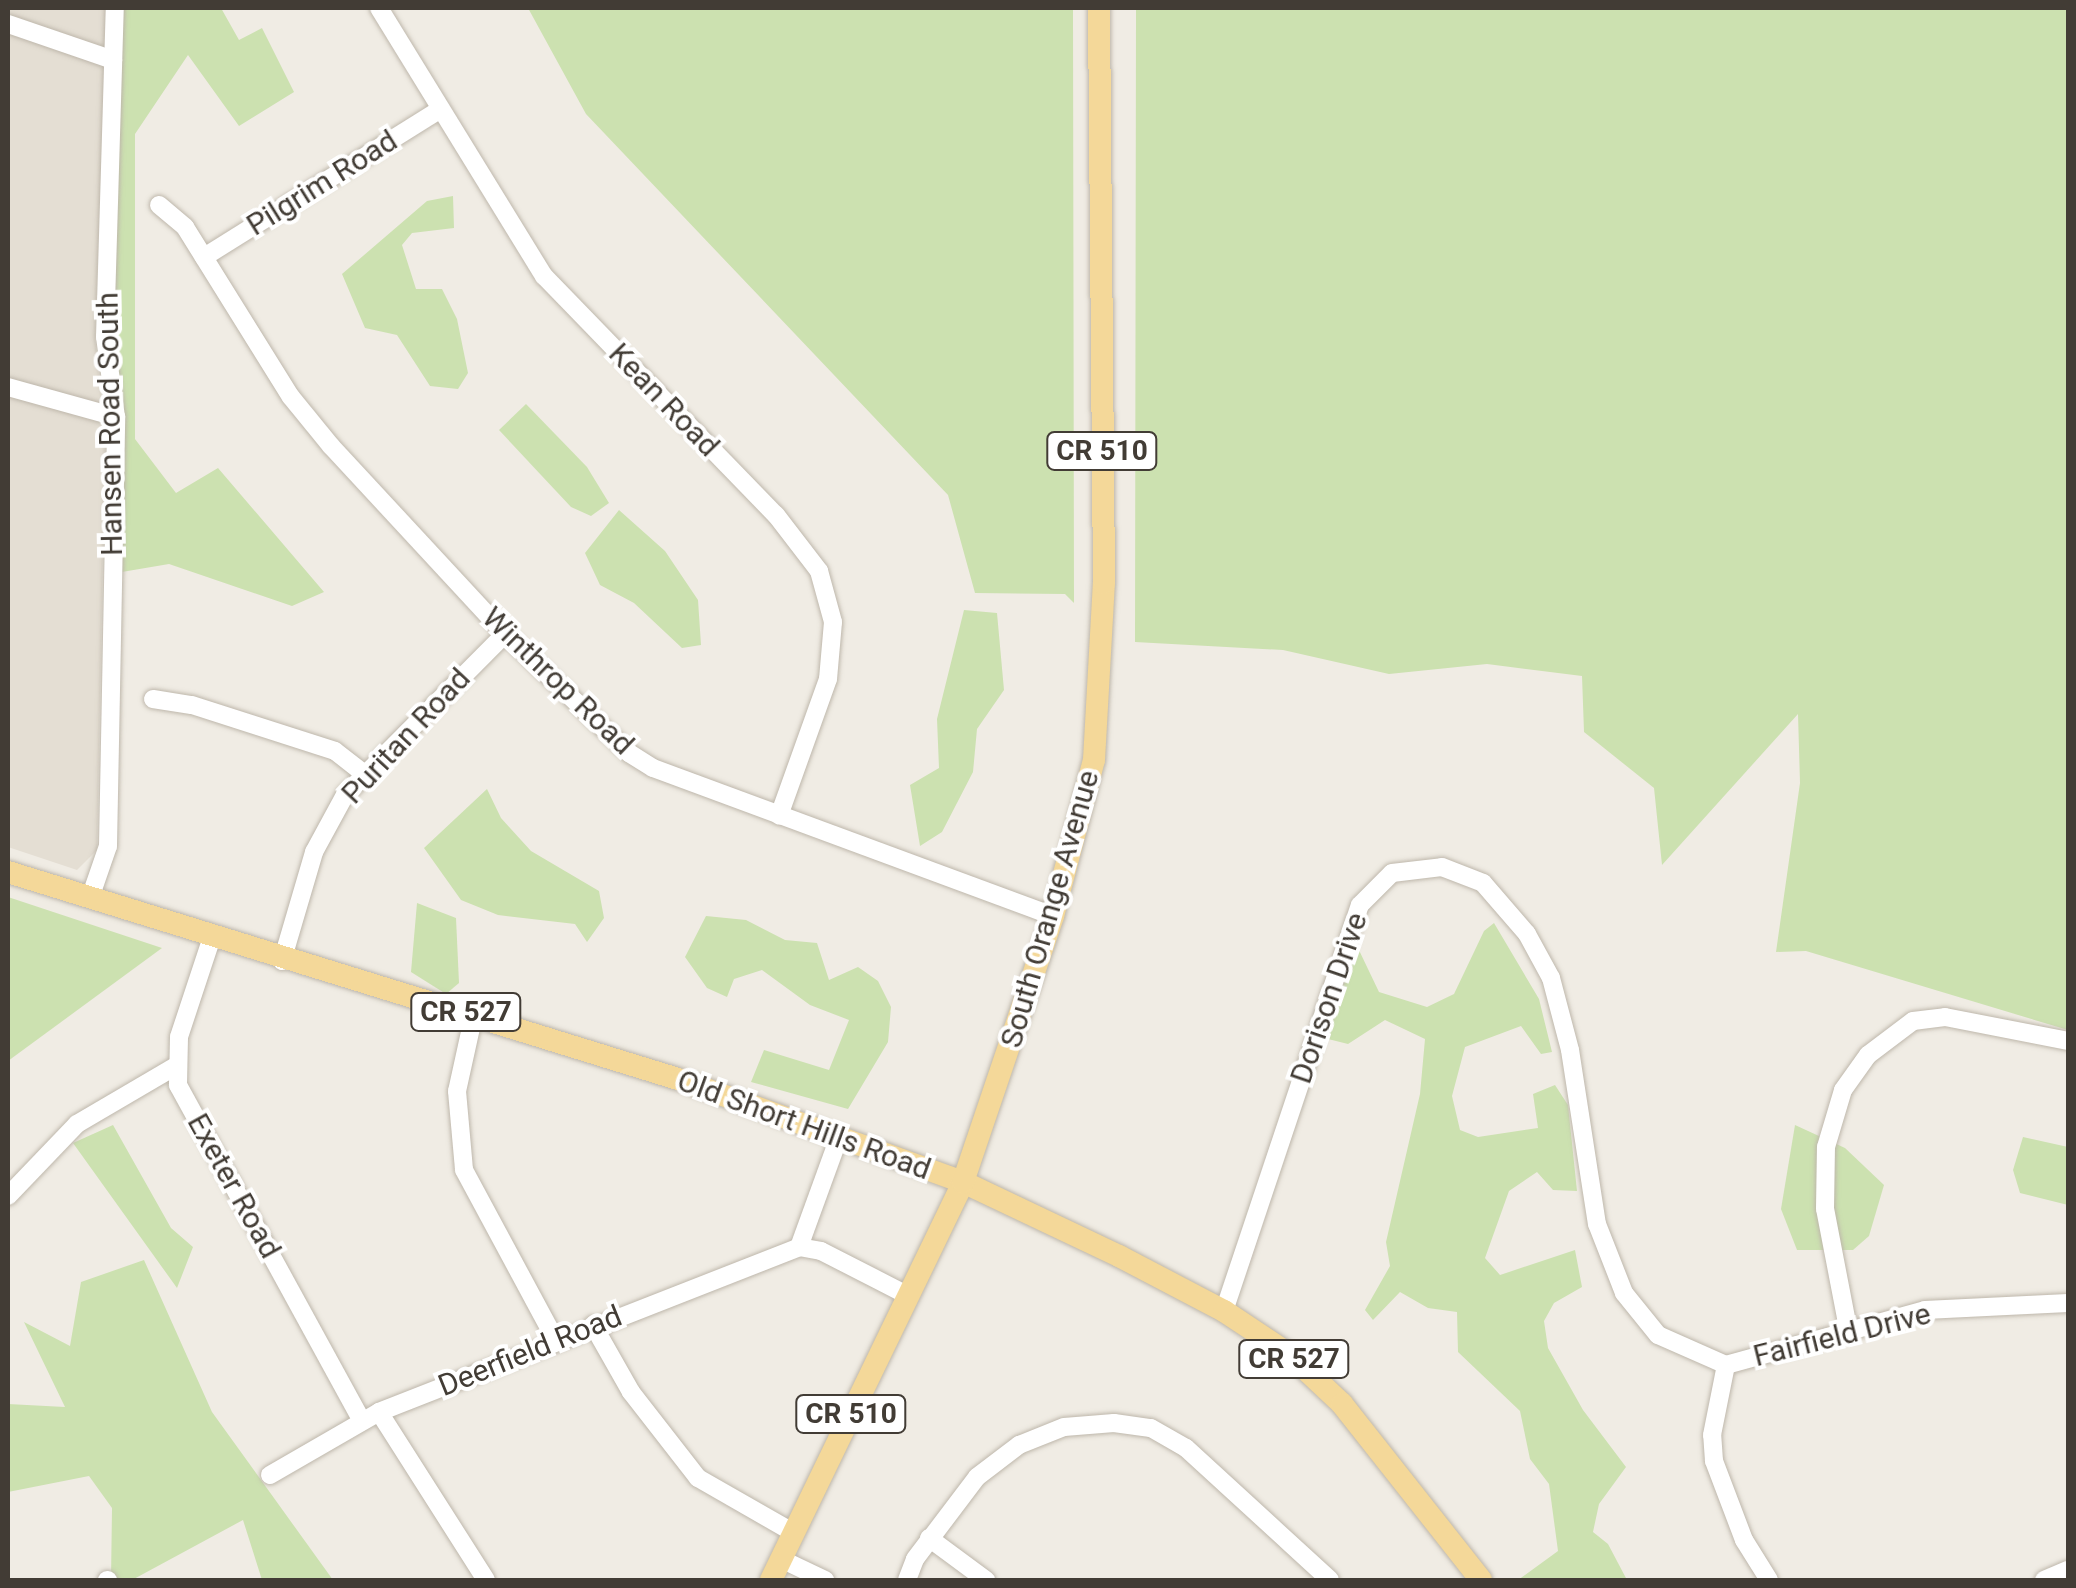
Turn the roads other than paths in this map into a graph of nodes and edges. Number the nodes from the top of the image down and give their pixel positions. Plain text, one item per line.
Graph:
1 (115, 8) edge
2 (379, 8) edge
3 (1099, 8) edge
4 (8, 24) edge
5 (113, 60) junction
6 (439, 110) junction
7 (158, 205) dead end
8 (204, 257) junction
9 (8, 387) edge
10 (116, 417) junction
11 (505, 634) junction
12 (154, 699) dead end
13 (362, 773) junction
14 (779, 816) junction
15 (8, 872) edge
16 (90, 898) junction
17 (1053, 916) junction
18 (212, 940) junction
19 (282, 961) junction
20 (474, 1014) junction
21 (2068, 1042) edge
22 (174, 1067) junction
23 (839, 1137) junction
24 (963, 1182) junction
25 (8, 1196) edge
26 (800, 1247) junction
27 (907, 1294) junction
28 (2068, 1304) edge
29 (1224, 1310) junction
30 (593, 1324) junction
31 (1848, 1328) junction
32 (555, 1340) junction
33 (1726, 1365) junction
34 (370, 1416) junction
35 (270, 1476) dead end
36 (794, 1532) junction
37 (930, 1538) junction
38 (782, 1558) junction
39 (2068, 1570) edge
40 (486, 1580) edge
41 (771, 1580) edge
42 (825, 1580) edge
43 (906, 1580) edge
44 (986, 1580) edge
45 (1330, 1580) edge
46 (1481, 1580) edge
47 (1769, 1580) edge
48 (2044, 1580) edge

1 - 5 street, Hansen Road South
2 - 6 street, Kean Road
3 - 17 main road, South Orange Avenue / CR 510
4 - 5 street
5 - 10 street, Hansen Road South
6 - 8 street, Pilgrim Road
6 - 14 street, Kean Road
7 - 8 street, Winthrop Road
8 - 11 street, Winthrop Road
9 - 10 street
10 - 16 street, Hansen Road South
11 - 13 street, Puritan Road
11 - 14 street, Winthrop Road
12 - 13 street
13 - 19 street, Puritan Road
14 - 17 street, Winthrop Road
15 - 16 main road, Old Short Hills Road / CR 527
16 - 18 main road, Old Short Hills Road / CR 527
17 - 24 main road, South Orange Avenue / CR 510
18 - 19 main road, Old Short Hills Road / CR 527
18 - 22 street
19 - 20 main road, Old Short Hills Road / CR 527
20 - 23 main road, Old Short Hills Road / CR 527
20 - 32 street
21 - 31 street
22 - 25 street
22 - 34 street, Exeter Road
23 - 24 main road, Old Short Hills Road / CR 527
23 - 26 street
24 - 27 main road, South Orange Avenue / CR 510
24 - 29 main road, Old Short Hills Road / CR 527
26 - 27 street
26 - 30 street, Deerfield Road
27 - 36 main road, South Orange Avenue / CR 510
28 - 31 street, Fairfield Drive
29 - 33 street, Dorison Drive
29 - 46 main road, Old Short Hills Road / CR 527
30 - 32 street, Deerfield Road
30 - 36 street
31 - 33 street, Fairfield Drive
32 - 34 street, Deerfield Road
33 - 47 street, Fairfield Drive
34 - 35 street, Deerfield Road
34 - 40 street, Exeter Road
36 - 38 main road, South Orange Avenue / CR 510
37 - 43 street
37 - 44 street
37 - 45 street
38 - 41 main road, South Orange Avenue / CR 510
38 - 42 street
39 - 48 street

